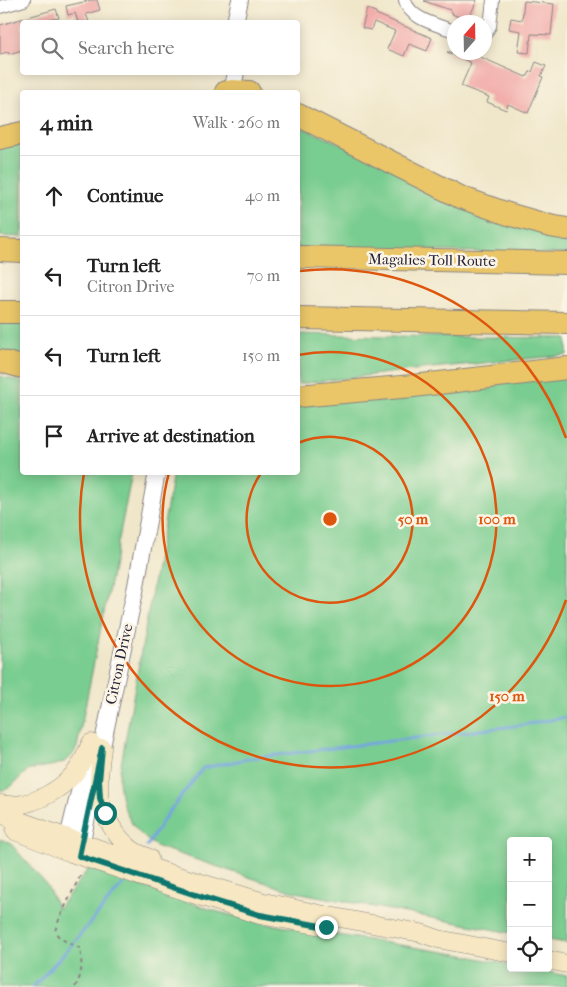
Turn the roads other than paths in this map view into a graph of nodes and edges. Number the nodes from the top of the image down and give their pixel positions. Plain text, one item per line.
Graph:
1 (24, 0) edge
2 (240, 0) edge
3 (245, 0) edge
4 (405, 0) edge
5 (493, 0) edge
6 (0, 7) edge
7 (491, 15) edge
8 (235, 20) edge
9 (242, 20) edge
10 (447, 28) edge
11 (300, 116) edge
12 (20, 133) edge
13 (0, 138) edge
14 (567, 229) edge
15 (0, 250) edge
16 (20, 251) edge
17 (300, 257) edge
18 (567, 263) edge
19 (0, 312) edge
20 (20, 312) edge
21 (300, 318) edge
22 (567, 323) edge
23 (0, 361) edge
24 (20, 366) edge
25 (567, 368) edge
26 (300, 396) edge
27 (147, 475) edge
28 (156, 475) edge
29 (97, 746) junction
30 (0, 804) edge
31 (0, 814) edge
32 (0, 826) edge
33 (76, 849) junction
34 (264, 902) junction
35 (438, 939) junction
36 (507, 952) edge
37 (552, 961) edge
38 (567, 964) edge

1 - 6 street
2 - 8 street
3 - 9 street
4 - 10 street
5 - 7 street
11 - 14 highway
12 - 13 highway
15 - 16 highway
17 - 18 highway, Magalies Toll Route
19 - 20 highway
21 - 22 highway
23 - 24 highway
25 - 26 highway
27 - 29 street, Citron Drive
28 - 29 street, Citron Drive
29 - 30 main road
29 - 33 street, Citron Drive
29 - 34 main road
31 - 33 main road
32 - 33 main road
33 - 34 main road
33 - 35 main road
34 - 35 main road
35 - 36 main road
37 - 38 main road

